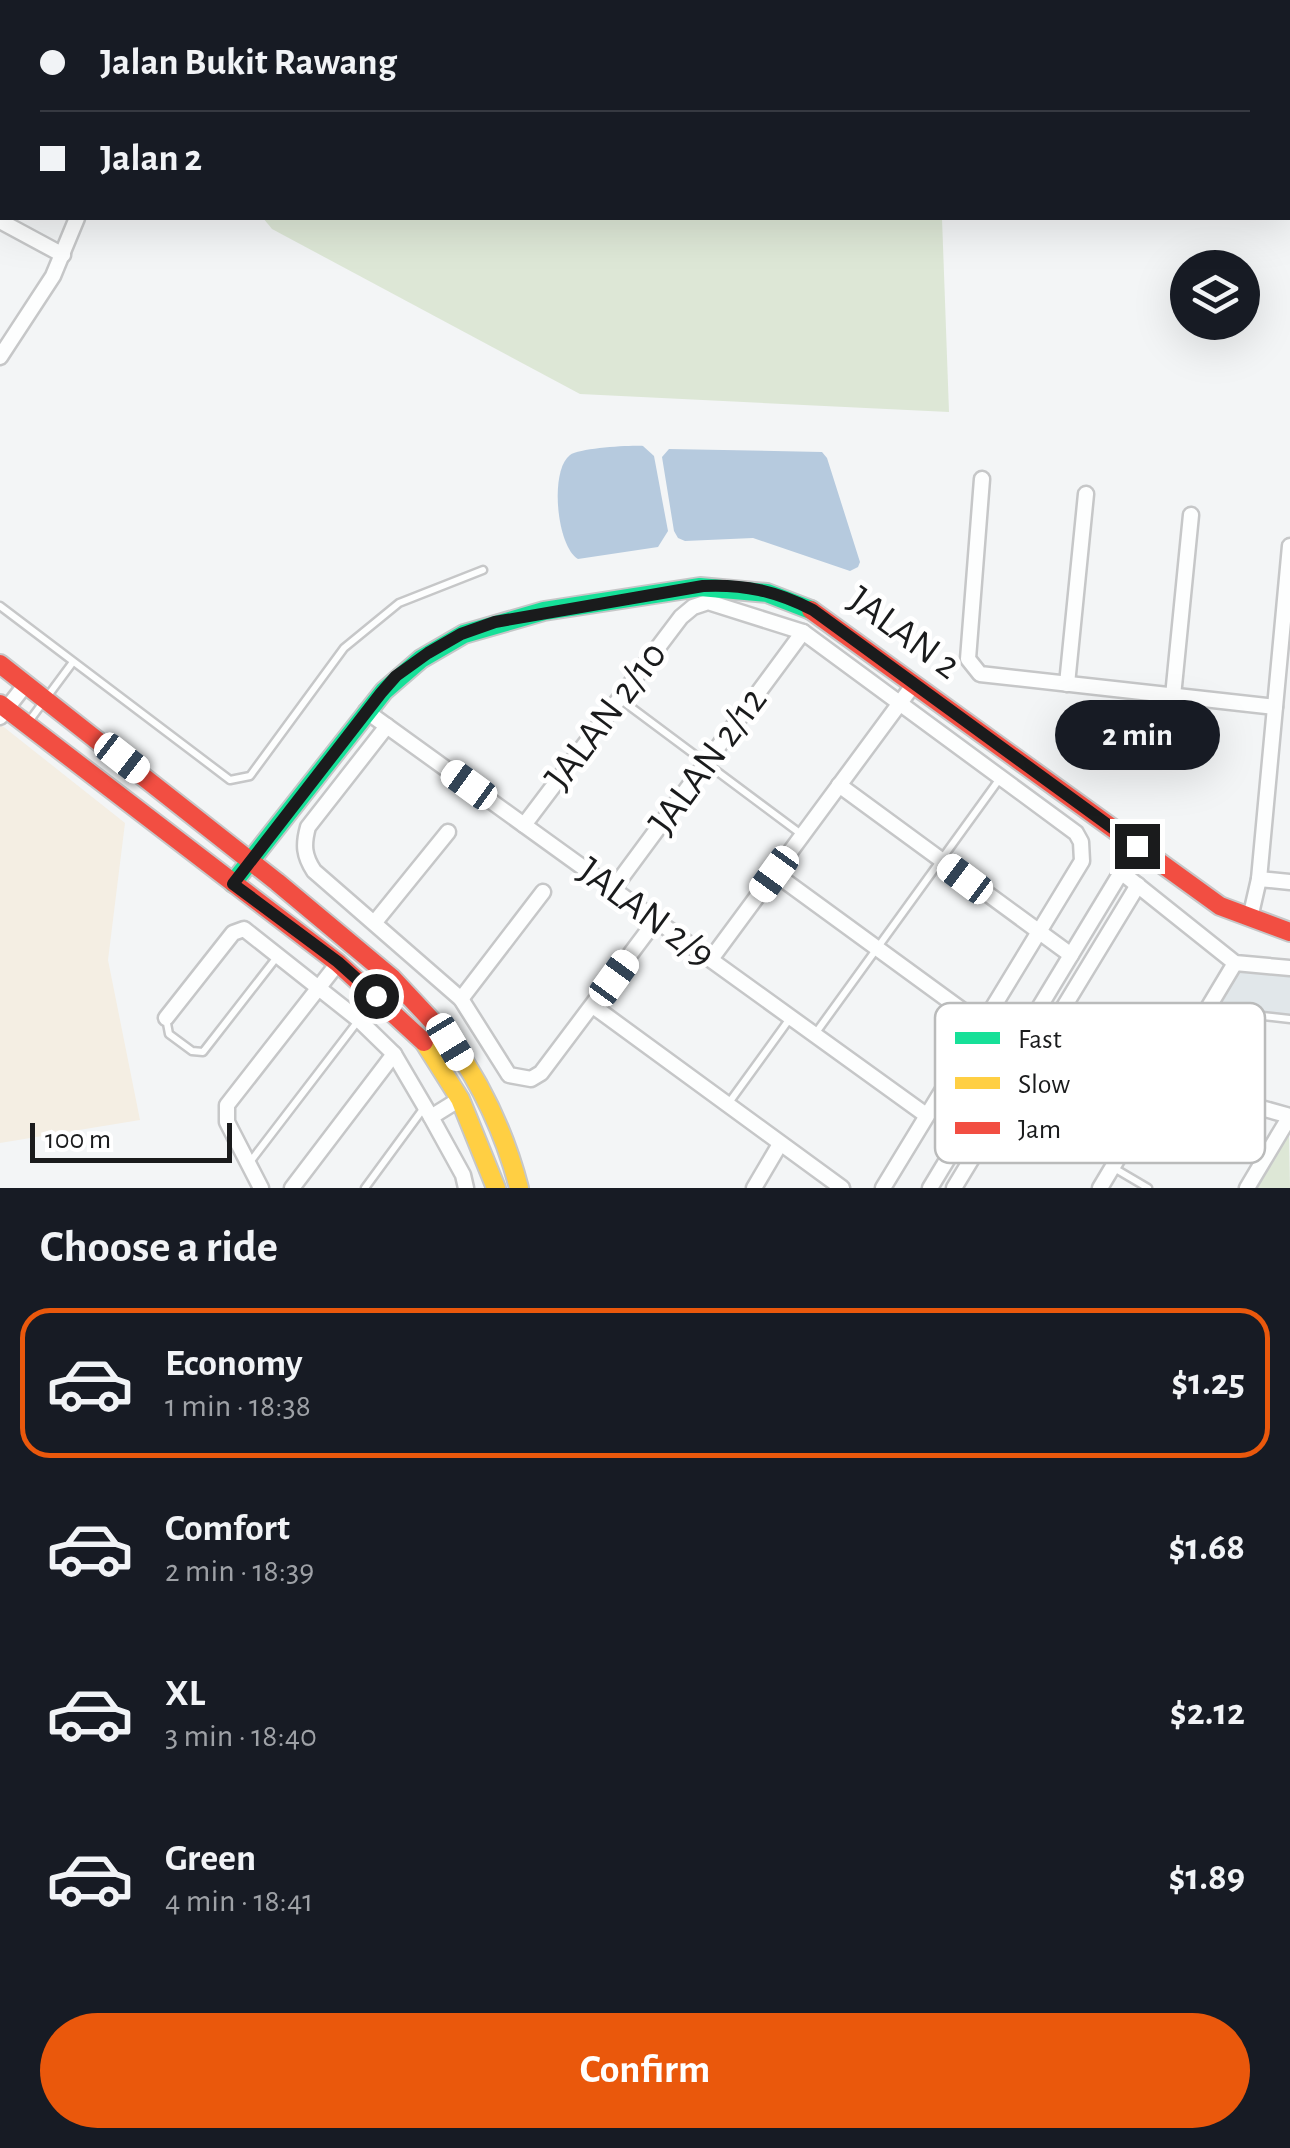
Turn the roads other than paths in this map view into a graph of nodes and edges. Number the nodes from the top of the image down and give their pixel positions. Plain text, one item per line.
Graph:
1 (76, 220) edge
2 (0, 221) edge
3 (63, 254) junction
4 (0, 357) edge
5 (982, 479) dead end
6 (1086, 494) dead end
7 (1191, 515) dead end
8 (1290, 546) edge
9 (483, 570) dead end
10 (0, 606) edge
11 (803, 632) junction
12 (1285, 648) edge
13 (74, 662) junction
14 (0, 664) edge
15 (26, 684) junction
16 (914, 684) junction
17 (1067, 684) junction
18 (1173, 696) junction
19 (46, 699) junction
20 (620, 699) junction
21 (900, 703) junction
22 (1275, 708) junction
23 (2, 710) edge
24 (366, 711) junction
25 (27, 724) junction
26 (387, 726) junction
27 (705, 764) junction
28 (1002, 776) junction
29 (840, 786) junction
30 (524, 825) junction
31 (448, 832) dead end
32 (802, 835) junction
33 (1137, 846) junction
34 (251, 859) junction
35 (940, 861) junction
36 (1121, 872) junction
37 (774, 874) junction
38 (1260, 879) junction
39 (1290, 882) edge
40 (233, 884) junction
41 (1138, 884) junction
42 (614, 889) junction
43 (543, 892) dead end
44 (1250, 918) junction
45 (656, 920) junction
46 (375, 922) junction
47 (1290, 932) edge
48 (1038, 933) junction
49 (876, 949) junction
50 (1070, 955) junction
51 (278, 956) junction
52 (710, 960) junction
53 (338, 962) junction
54 (1235, 963) junction
55 (1290, 968) edge
56 (318, 987) junction
57 (461, 999) junction
58 (952, 1003) edge
59 (994, 1003) edge
60 (1041, 1003) edge
61 (1066, 1003) edge
62 (1210, 1003) edge
63 (593, 1006) junction
64 (1265, 1016) edge
65 (790, 1017) junction
66 (166, 1018) joint
67 (1290, 1019) edge
68 (358, 1020) junction
69 (814, 1034) junction
70 (394, 1054) junction
71 (460, 1099) junction
72 (935, 1100) edge
73 (727, 1106) junction
74 (1265, 1109) edge
75 (428, 1112) junction
76 (926, 1115) junction
77 (1290, 1116) edge
78 (780, 1144) junction
79 (1265, 1158) edge
80 (945, 1163) edge
81 (969, 1163) edge
82 (1115, 1163) edge
83 (1262, 1163) edge
84 (249, 1164) junction
85 (1113, 1167) junction
86 (261, 1188) edge
87 (292, 1188) edge
88 (365, 1188) edge
89 (466, 1188) edge
90 (496, 1188) edge
91 (520, 1188) edge
92 (754, 1188) edge
93 (842, 1188) edge
94 (882, 1188) edge
95 (930, 1188) edge
96 (954, 1188) edge
97 (1100, 1188) edge
98 (1148, 1188) edge
99 (1247, 1188) edge

1 - 3 street
2 - 3 street
3 - 4 street
5 - 17 street
6 - 17 street
7 - 18 street
8 - 12 street
9 - 13 lane
10 - 13 lane
11 - 20 street, JALAN 2/10
11 - 21 street, JALAN 2/10
11 - 27 street, JALAN 2/12
12 - 22 street
13 - 19 lane
14 - 15 street
15 - 19 street
15 - 23 street
16 - 21 street
16 - 24 street, JALAN 2
16 - 33 street, JALAN 2
17 - 18 street
18 - 22 street
19 - 25 lane
19 - 34 street
20 - 27 lane
20 - 30 street, JALAN 2/10
21 - 28 street, JALAN 2/10
21 - 29 street
22 - 38 street
23 - 25 street
24 - 26 street, JALAN 2/9
24 - 34 street, JALAN 2
25 - 40 street
26 - 30 street, JALAN 2/9
26 - 46 street
27 - 32 lane
27 - 42 street, JALAN 2/12
28 - 35 lane
28 - 48 street, JALAN 2/10
29 - 32 street
29 - 35 street
30 - 42 street, JALAN 2/9
31 - 46 street
32 - 37 street
33 - 36 street
33 - 44 street, JALAN 2
34 - 40 street, JALAN 2
34 - 91 street
35 - 48 street
35 - 49 lane
36 - 41 street
36 - 50 street
37 - 49 street
37 - 52 street
38 - 39 street
38 - 44 street
40 - 53 street
41 - 54 street
41 - 61 street
42 - 45 street, JALAN 2/9
43 - 57 street
44 - 47 street, JALAN 2
45 - 52 street, JALAN 2/9
45 - 63 street
46 - 57 street
48 - 50 street
48 - 59 street, JALAN 2/10
49 - 58 street
49 - 69 lane
50 - 60 street
51 - 56 street
51 - 66 street
51 - 66 lane
52 - 65 street, JALAN 2/9
53 - 56 street
53 - 71 street
54 - 55 street
54 - 62 street
56 - 68 street
56 - 84 street
57 - 63 street
63 - 73 street
64 - 67 lane
65 - 69 street, JALAN 2/9
65 - 73 lane
68 - 70 street
68 - 84 lane
69 - 76 street, JALAN 2/9
70 - 75 street
70 - 87 street
71 - 75 street
71 - 90 street
72 - 76 street, JALAN 2/10
73 - 78 street
74 - 77 street
75 - 88 lane
75 - 89 street
76 - 94 street, JALAN 2/10
77 - 79 street
78 - 92 street
78 - 93 street
80 - 95 street
81 - 96 street
82 - 85 street
83 - 99 street
84 - 86 street
85 - 97 street
85 - 98 lane

